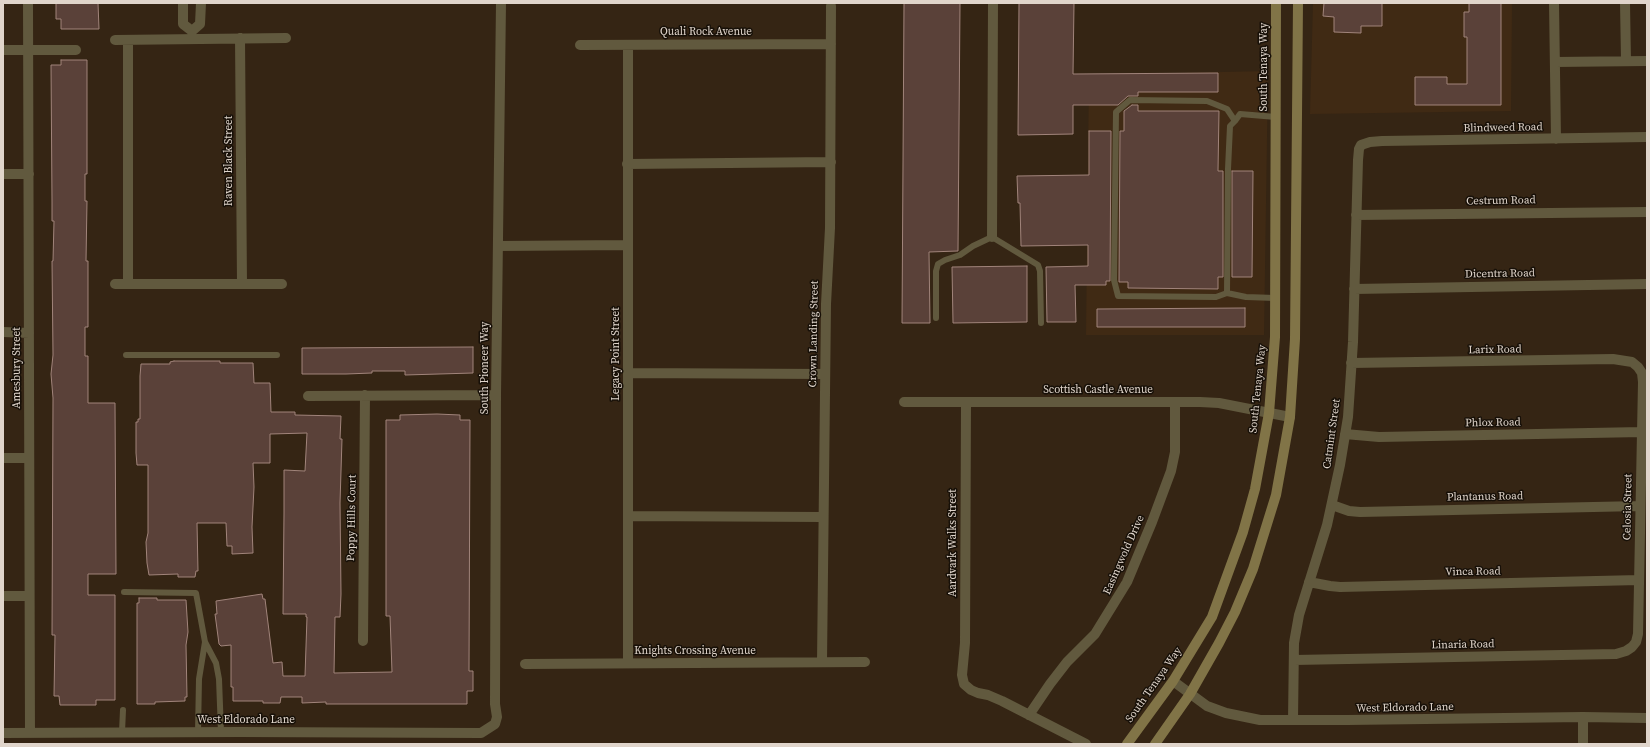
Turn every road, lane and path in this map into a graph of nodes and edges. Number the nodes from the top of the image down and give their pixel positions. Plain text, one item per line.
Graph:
1 (28, 3) edge
2 (183, 3) edge
3 (200, 3) edge
4 (501, 3) edge
5 (993, 3) edge
6 (1276, 3) edge
7 (1298, 3) edge
8 (1554, 3) edge
9 (1625, 3) edge
10 (832, 4) edge
11 (192, 35) junction
12 (240, 38) junction
13 (286, 38) dead end
14 (115, 40) dead end
15 (128, 40) junction
16 (831, 44) junction
17 (580, 45) dead end
18 (628, 45) junction
19 (3, 50) edge
20 (28, 50) junction
21 (76, 50) dead end
22 (1626, 61) junction
23 (1647, 61) edge
24 (1555, 62) junction
25 (1276, 117) junction
26 (1235, 121) junction
27 (1647, 137) edge
28 (1556, 139) junction
29 (1361, 145) joint
30 (831, 162) junction
31 (627, 164) junction
32 (3, 174) edge
33 (29, 174) junction
34 (1647, 212) edge
35 (1356, 215) junction
36 (992, 236) junction
37 (628, 245) junction
38 (498, 246) junction
39 (115, 284) dead end
40 (128, 284) junction
41 (242, 284) junction
42 (282, 284) dead end
43 (1647, 284) edge
44 (1354, 289) junction
45 (1227, 293) junction
46 (1275, 298) junction
47 (936, 318) dead end
48 (1042, 323) dead end
49 (3, 332) edge
50 (29, 333) junction
51 (277, 354) dead end
52 (126, 355) dead end
53 (1351, 363) junction
54 (1638, 367) joint
55 (628, 373) junction
56 (825, 374) junction
57 (365, 395) junction
58 (496, 395) junction
59 (308, 396) dead end
60 (904, 402) dead end
61 (966, 402) junction
62 (1175, 402) junction
63 (1269, 413) junction
64 (1290, 416) junction
65 (1642, 432) junction
66 (1345, 434) junction
67 (3, 458) edge
68 (29, 458) junction
69 (1332, 505) junction
70 (1640, 506) junction
71 (628, 516) junction
72 (823, 517) junction
73 (1639, 580) junction
74 (1309, 582) junction
75 (124, 592) dead end
76 (3, 596) edge
77 (29, 596) junction
78 (363, 641) dead end
79 (205, 642) junction
80 (1632, 647) joint
81 (1294, 660) junction
82 (822, 662) junction
83 (865, 662) dead end
84 (525, 664) dead end
85 (628, 664) junction
86 (1173, 680) junction
87 (1190, 694) junction
88 (123, 710) dead end
89 (1029, 715) junction
90 (1583, 717) junction
91 (1647, 718) edge
92 (1293, 720) junction
93 (488, 730) joint
94 (122, 732) junction
95 (198, 732) junction
96 (221, 732) junction
97 (3, 733) edge
98 (30, 733) junction
99 (1086, 744) edge
100 (1127, 744) edge
101 (1155, 744) edge
102 (1583, 744) edge

1 - 20 street, Amesbury Street
2 - 11 street
3 - 11 street
4 - 38 street, South Pioneer Way
5 - 36 street
6 - 25 street, South Tenaya Way
7 - 64 street
8 - 24 street
9 - 22 street
10 - 16 street, Crown Landing Street
11 - 12 street
11 - 15 street
12 - 13 street
12 - 41 street, Raven Black Street
14 - 15 street
15 - 40 street
16 - 18 street, Quali Rock Avenue
16 - 30 street, Crown Landing Street
17 - 18 street, Quali Rock Avenue
18 - 31 street, Legacy Point Street
19 - 20 street
20 - 21 street
20 - 33 street, Amesbury Street
22 - 23 street
22 - 24 street
24 - 28 street
25 - 26 lane
25 - 46 street, South Tenaya Way
26 - 45 lane
26 - 45 lane
27 - 28 street, Blindweed Road
28 - 29 street, Blindweed Road
29 - 35 street, Catmint Street
30 - 31 street
30 - 56 street, Crown Landing Street
31 - 37 street, Legacy Point Street
32 - 33 street
33 - 50 street, Amesbury Street
34 - 35 street, Cestrum Road
35 - 44 street, Catmint Street
36 - 47 lane
36 - 48 lane
37 - 38 street
37 - 55 street, Legacy Point Street
38 - 58 street, South Pioneer Way
39 - 40 street
40 - 41 street
41 - 42 street
43 - 44 street, Dicentra Road
44 - 53 street, Catmint Street
45 - 46 lane
46 - 63 street, South Tenaya Way
49 - 50 street
50 - 68 street, Amesbury Street
51 - 52 lane
53 - 54 street, Larix Road
53 - 66 street, Catmint Street
54 - 65 street, Celosia Street
55 - 56 street
55 - 71 street, Legacy Point Street
56 - 72 street, Crown Landing Street
57 - 58 street
57 - 59 street
57 - 78 street, Poppy Hills Court
58 - 93 street, South Pioneer Way
60 - 61 street, Scottish Castle Avenue
61 - 62 street, Scottish Castle Avenue
61 - 89 street, Aardvark Walks Street
62 - 63 street, Scottish Castle Avenue
62 - 89 street, Easingwold Drive
63 - 64 street, Scottish Castle Avenue
63 - 86 street, South Tenaya Way
64 - 87 street
65 - 66 street, Phlox Road
65 - 70 street, Celosia Street
66 - 69 street, Catmint Street
67 - 68 street
68 - 77 street, Amesbury Street
69 - 70 street, Plantanus Road
69 - 74 street, Catmint Street
70 - 73 street, Celosia Street
71 - 72 street
71 - 85 street, Legacy Point Street
72 - 82 street, Crown Landing Street
73 - 74 street, Vinca Road
73 - 80 street, Celosia Street
74 - 81 street, Catmint Street
75 - 79 lane
76 - 77 street
77 - 98 street, Amesbury Street
79 - 95 lane
79 - 96 lane
80 - 81 street, Linaria Road
81 - 92 street, Catmint Street
82 - 83 street, Knights Crossing Avenue
82 - 85 street, Knights Crossing Avenue
84 - 85 street, Knights Crossing Avenue
86 - 87 street, West Eldorado Lane
86 - 100 street, South Tenaya Way
87 - 92 street, West Eldorado Lane
87 - 101 street
88 - 94 lane
89 - 99 street
90 - 91 street, West Eldorado Lane
90 - 92 street, West Eldorado Lane
90 - 102 street
93 - 96 street, West Eldorado Lane
94 - 95 street, West Eldorado Lane
94 - 98 street, West Eldorado Lane
95 - 96 street, West Eldorado Lane
97 - 98 street, West Eldorado Lane

